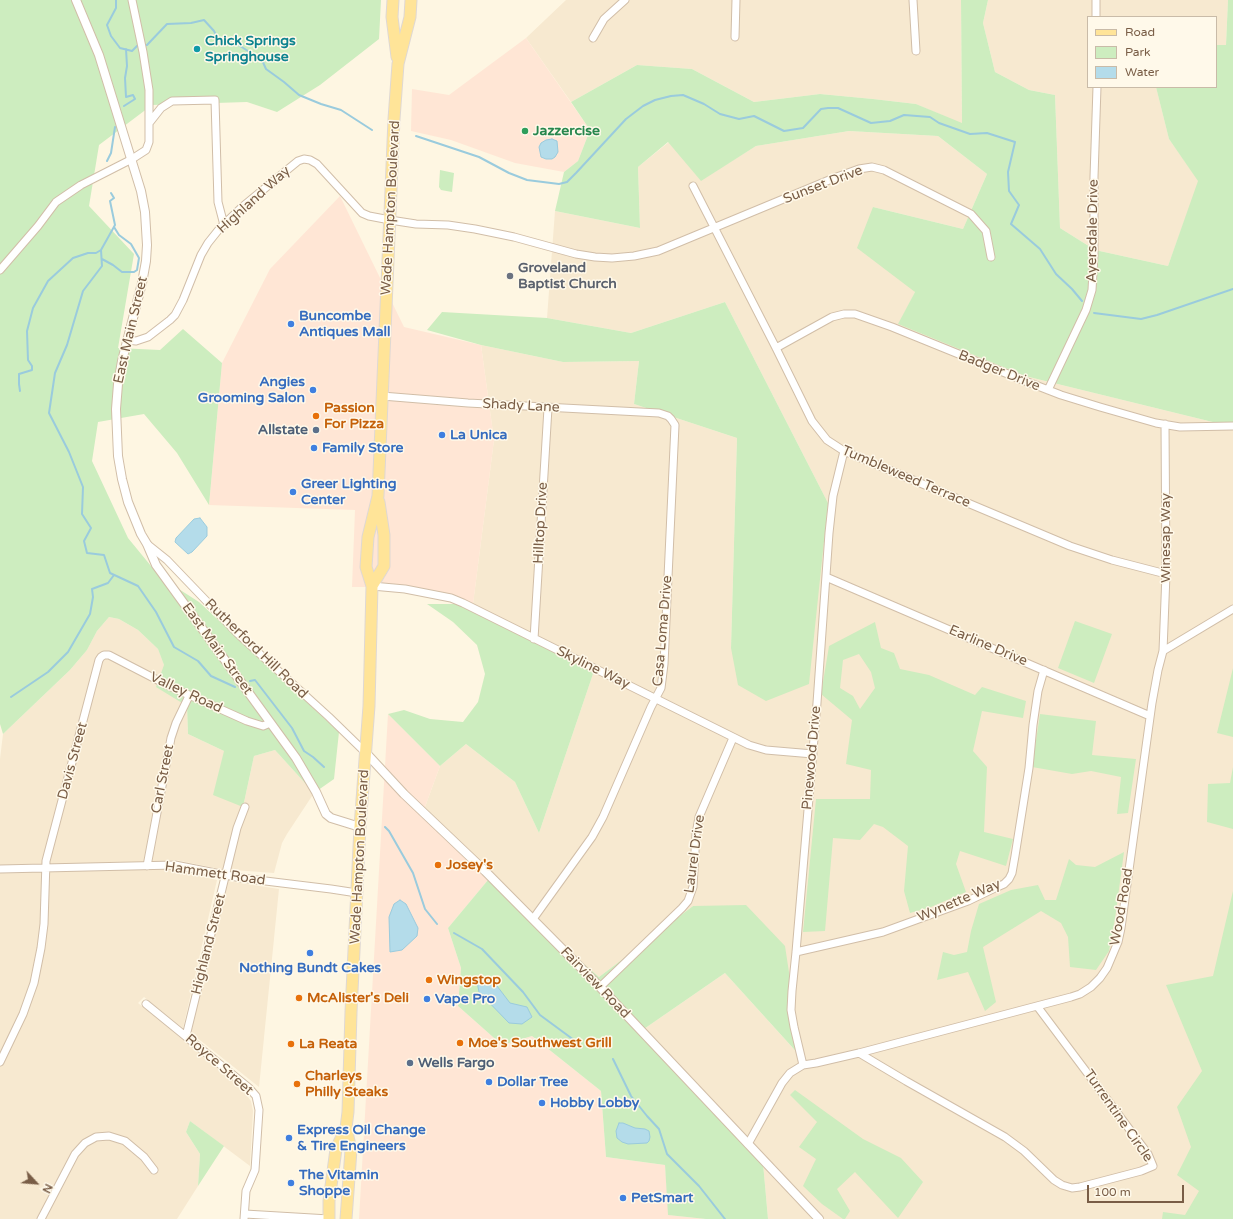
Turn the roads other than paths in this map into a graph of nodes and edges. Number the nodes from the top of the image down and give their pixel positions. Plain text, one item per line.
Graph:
1 (76, 0) edge
2 (132, 0) edge
3 (393, 0) edge
4 (411, 0) edge
5 (625, 0) edge
6 (736, 0) edge
7 (913, 0) edge
8 (1096, 0) edge
9 (1096, 16) edge
10 (735, 37) dead end
11 (593, 38) dead end
12 (916, 51) dead end
13 (398, 64) junction
14 (1097, 88) edge
15 (150, 122) junction
16 (132, 160) junction
17 (693, 186) dead end
18 (390, 220) junction
19 (224, 225) junction
20 (715, 228) junction
21 (991, 257) dead end
22 (0, 270) edge
23 (127, 340) junction
24 (776, 348) junction
25 (1048, 390) junction
26 (382, 396) junction
27 (548, 408) junction
28 (659, 413) joint
29 (1165, 424) junction
30 (1233, 426) edge
31 (844, 451) junction
32 (378, 496) junction
33 (147, 544) junction
34 (1166, 574) junction
35 (826, 577) junction
36 (372, 586) junction
37 (1233, 609) edge
38 (534, 639) junction
39 (1163, 651) junction
40 (104, 655) joint
41 (1044, 670) junction
42 (189, 696) junction
43 (655, 699) junction
44 (1150, 716) junction
45 (270, 723) junction
46 (733, 738) junction
47 (366, 753) junction
48 (812, 754) junction
49 (245, 807) dead end
50 (360, 827) junction
51 (146, 866) junction
52 (0, 869) edge
53 (46, 869) junction
54 (225, 876) junction
55 (357, 893) junction
56 (533, 919) junction
57 (796, 952) junction
58 (600, 987) junction
59 (146, 1004) dead end
60 (1037, 1006) junction
61 (186, 1036) junction
62 (859, 1053) junction
63 (0, 1062) edge
64 (803, 1065) junction
65 (346, 1128) junction
66 (748, 1144) junction
67 (154, 1170) dead end
68 (244, 1216) edge
69 (41, 1219) edge
70 (329, 1219) edge
71 (346, 1219) edge
72 (819, 1219) edge

1 - 16 street, East Main Street
2 - 15 street
3 - 13 main road, Wade Hampton Boulevard
4 - 13 main road, Wade Hampton Boulevard
5 - 11 street
6 - 10 street
7 - 12 street
8 - 9 street
13 - 18 main road, Wade Hampton Boulevard
14 - 25 street, Ayersdale Drive
15 - 16 street
15 - 19 street
16 - 22 street
16 - 23 street, East Main Street
17 - 20 street, Tumbleweed Terrace
18 - 19 street, Highland Way
18 - 20 street, Sunset Drive
18 - 26 main road, Wade Hampton Boulevard
19 - 23 street, Highland Way
20 - 21 street, Sunset Drive
20 - 24 street, Tumbleweed Terrace
23 - 33 street, East Main Street
24 - 25 street, Badger Drive
24 - 31 street, Tumbleweed Terrace
25 - 29 street, Badger Drive
26 - 27 street, Shady Lane
26 - 32 main road, Wade Hampton Boulevard
27 - 28 street, Shady Lane
27 - 38 street, Hilltop Drive
28 - 43 street, Casa Loma Drive
29 - 30 street, Badger Drive
29 - 34 street, Winesap Way
31 - 34 street, Tumbleweed Terrace
31 - 35 street, Pinewood Drive
32 - 36 main road, Wade Hampton Boulevard
32 - 36 main road, Wade Hampton Boulevard
33 - 45 street, East Main Street
33 - 47 street, Rutherford Hill Road
34 - 39 street, Winesap Way
35 - 41 street, Earline Drive
35 - 48 street, Pinewood Drive
36 - 38 street, Skyline Way
36 - 47 main road, Wade Hampton Boulevard
37 - 39 street
38 - 43 street, Skyline Way
39 - 44 street, Wood Road
40 - 42 street, Valley Road
40 - 53 street, Davis Street
41 - 44 street, Earline Drive
41 - 57 street, Wynette Way
42 - 45 street, Valley Road
42 - 51 street, Carl Street
43 - 46 street, Skyline Way
43 - 56 street, Casa Loma Drive
44 - 60 street, Wood Road
45 - 50 street, East Main Street
46 - 48 street, Skyline Way
46 - 58 street, Laurel Drive
47 - 50 main road, Wade Hampton Boulevard
47 - 56 street, Fairview Road
48 - 57 street, Pinewood Drive
49 - 54 street, Highland Street
50 - 55 main road, Wade Hampton Boulevard
51 - 53 street, Hammett Road
51 - 54 street, Hammett Road
52 - 53 street, Hammett Road
53 - 63 street, Davis Street
54 - 55 street, Hammett Road
54 - 61 street, Highland Street
55 - 65 main road, Wade Hampton Boulevard
56 - 58 street, Fairview Road
57 - 64 street, Pinewood Drive
58 - 66 street, Fairview Road
59 - 61 street, Royce Street
60 - 62 street, Wood Road
60 - 62 street, Turrentine Circle
61 - 68 street, Royce Street
62 - 64 street, Wood Road
64 - 66 street, Wood Road
65 - 70 main road, Wade Hampton Boulevard
65 - 71 main road, Wade Hampton Boulevard
66 - 72 street, Fairview Road
67 - 69 street
68 - 70 street

